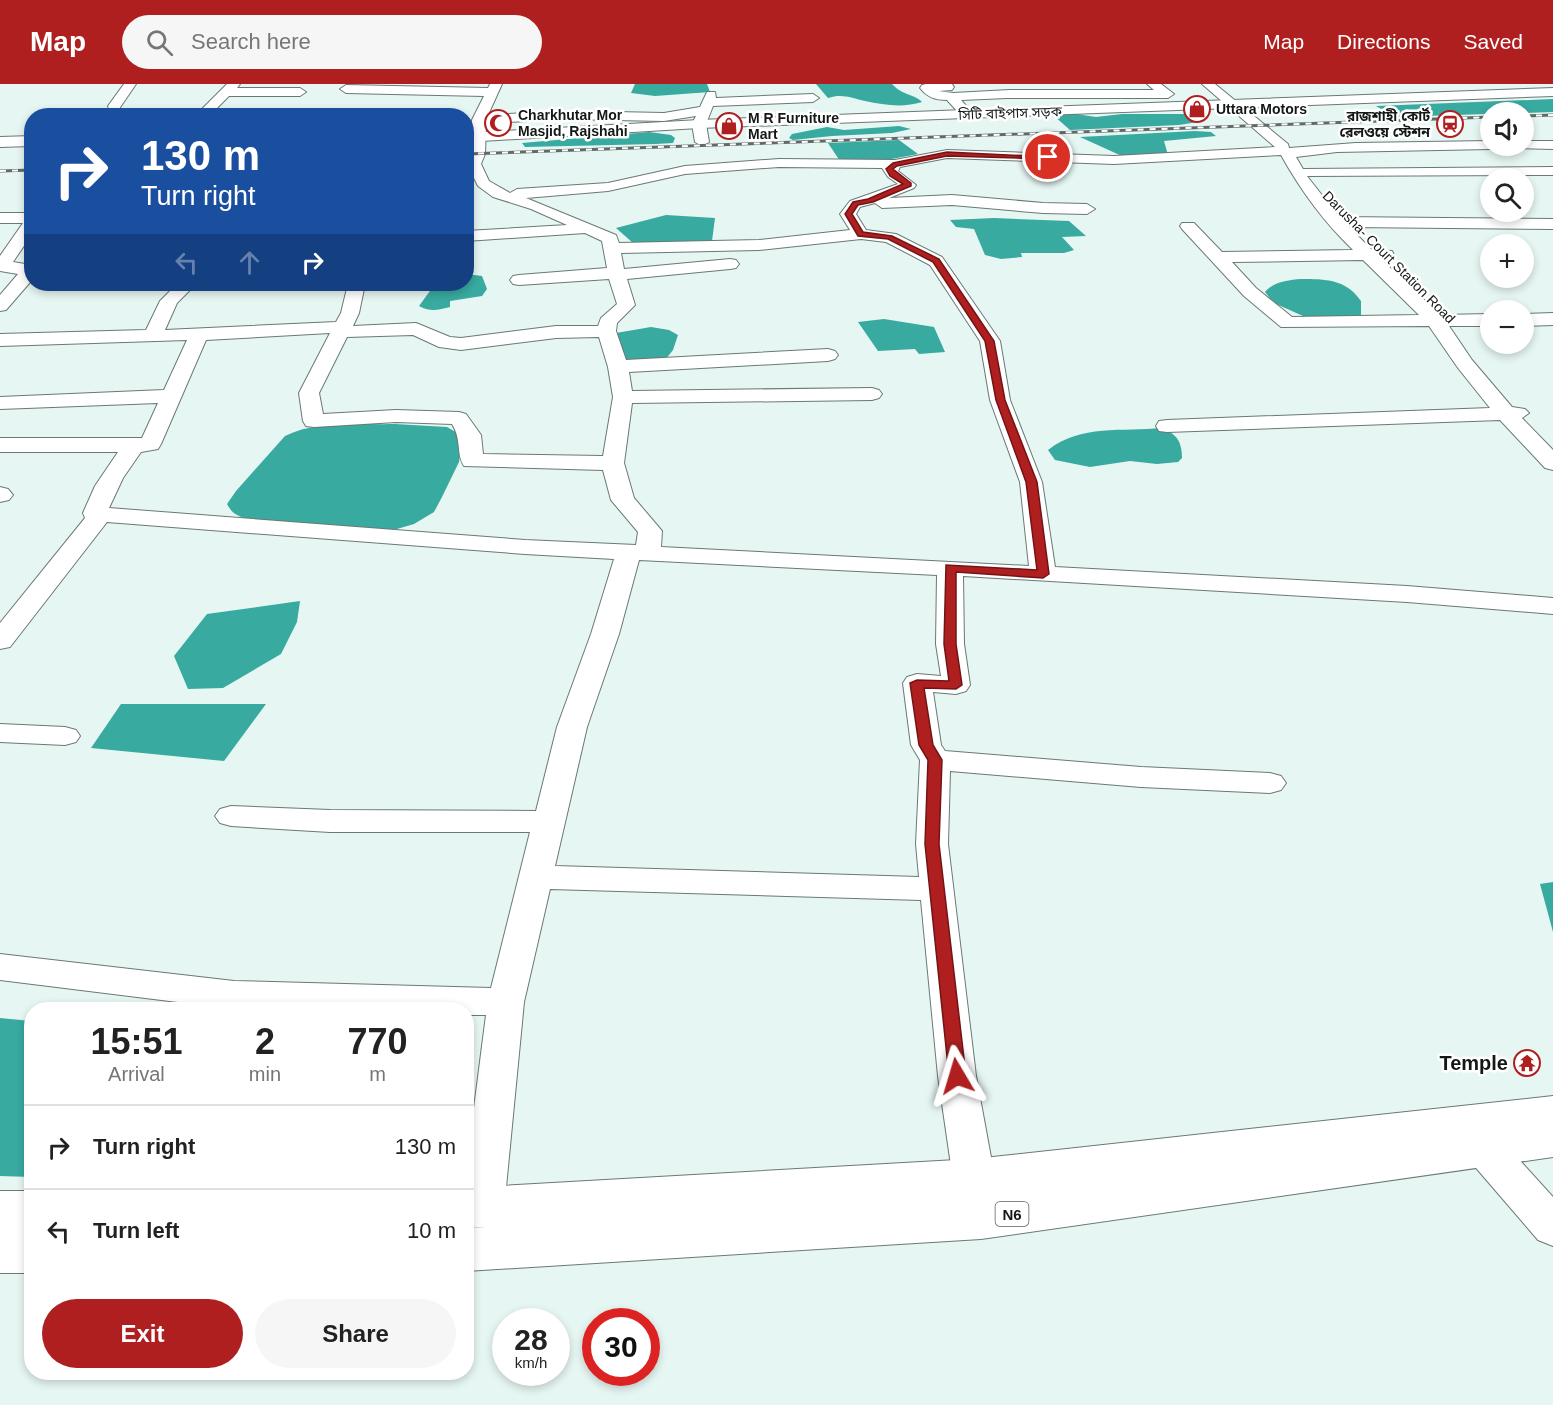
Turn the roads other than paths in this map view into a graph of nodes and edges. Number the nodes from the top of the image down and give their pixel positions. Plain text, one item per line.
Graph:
1 (130, 84) edge
2 (1075, 84) edge
3 (1153, 84) edge
4 (1208, 84) edge
5 (1221, 84) edge
6 (925, 86) edge
7 (229, 88) edge
8 (346, 88) dead end
9 (494, 88) edge
10 (1553, 88) edge
11 (948, 89) edge
12 (1007, 89) edge
13 (1106, 89) edge
14 (300, 92) dead end
15 (1553, 92) edge
16 (1087, 94) junction
17 (813, 98) dead end
18 (1173, 98) junction
19 (773, 101) junction
20 (1236, 101) junction
21 (706, 105) edge
22 (114, 106) dead end
23 (209, 108) edge
24 (963, 109) junction
25 (1030, 109) junction
26 (782, 116) junction
27 (474, 132) edge
28 (24, 139) edge
29 (0, 140) edge
30 (702, 142) dead end
31 (1480, 145) edge
32 (1534, 145) edge
33 (1553, 145) edge
34 (1292, 150) junction
35 (895, 165) junction
36 (1553, 171) edge
37 (1308, 172) junction
38 (487, 195) junction
39 (870, 200) junction
40 (1087, 209) dead end
41 (0, 218) edge
42 (24, 218) edge
43 (1342, 222) junction
44 (1553, 224) edge
45 (1188, 226) dead end
46 (24, 228) edge
47 (587, 228) junction
48 (861, 234) junction
49 (474, 235) edge
50 (612, 248) junction
51 (1386, 255) junction
52 (1367, 256) junction
53 (1218, 257) junction
54 (733, 264) dead end
55 (17, 269) edge
56 (616, 274) junction
57 (24, 278) edge
58 (519, 280) dead end
59 (180, 291) edge
60 (355, 291) edge
61 (0, 306) edge
62 (294, 316) dead end
63 (1553, 319) edge
64 (1480, 320) edge
65 (1534, 320) edge
66 (350, 321) junction
67 (1435, 321) junction
68 (1454, 321) junction
69 (607, 331) junction
70 (154, 334) junction
71 (199, 334) junction
72 (0, 340) edge
73 (828, 354) dead end
74 (618, 367) junction
75 (872, 394) dead end
76 (171, 396) junction
77 (623, 397) junction
78 (102, 398) junction
79 (0, 404) edge
80 (1514, 413) junction
81 (1167, 426) dead end
82 (1553, 441) edge
83 (0, 445) edge
84 (66, 445) junction
85 (134, 446) junction
86 (613, 463) junction
87 (1553, 463) edge
88 (99, 514) junction
89 (639, 553) junction
90 (950, 568) junction
91 (1043, 574) junction
92 (1553, 606) edge
93 (4, 631) edge
94 (0, 733) edge
95 (64, 736) dead end
96 (935, 760) junction
97 (1270, 783) dead end
98 (231, 816) dead end
99 (549, 822) junction
100 (536, 877) junction
101 (936, 889) junction
102 (0, 968) edge
103 (507, 1002) junction
104 (1551, 1123) edge
105 (1473, 1136) junction
106 (974, 1179) junction
107 (475, 1208) edge
108 (0, 1211) edge
109 (24, 1211) edge
110 (1553, 1227) edge
111 (474, 1250) edge
112 (0, 1251) edge
113 (24, 1251) edge

1 - 22 street
2 - 16 street
3 - 18 street
4 - 20 street, Darusha- Court Station Road
5 - 20 street, Darusha- Court Station Road
6 - 11 street
7 - 14 street
7 - 23 street
8 - 9 street
9 - 27 street
10 - 20 main road
11 - 12 street
11 - 24 street
12 - 16 street
12 - 25 street
13 - 16 street
13 - 18 street
15 - 20 main road, সিটি বাইপাস সড়ক
17 - 19 street
18 - 20 main road
18 - 25 main road
19 - 21 street
19 - 26 street
20 - 25 main road, সিটি বাইপাস সড়ক
20 - 34 street, Darusha- Court Station Road
21 - 25 main road, সিটি বাইপাস সড়ক
21 - 26 main road
21 - 27 main road, সিটি বাইপাস সড়ক
21 - 30 street
24 - 25 main road
24 - 26 main road
27 - 38 street
28 - 29 main road
31 - 34 street
32 - 33 street
34 - 35 street
34 - 37 street, Darusha- Court Station Road
34 - 43 street, Darusha- Court Station Road
35 - 38 street
35 - 39 street
36 - 37 street
37 - 43 street, Darusha- Court Station Road
38 - 47 street
39 - 40 street
39 - 48 street
41 - 42 street
43 - 44 street
43 - 51 street, Darusha- Court Station Road
43 - 52 street, Darusha- Court Station Road
45 - 53 street
46 - 55 street
47 - 49 street
47 - 50 street
48 - 50 street
48 - 91 street
50 - 56 street
51 - 52 street
51 - 68 street, Darusha- Court Station Road
52 - 53 street
52 - 67 street, Darusha- Court Station Road
53 - 67 street
54 - 56 street
56 - 58 street
56 - 69 street
57 - 61 street
59 - 70 street
60 - 66 street
62 - 66 street
63 - 65 street
64 - 68 street
66 - 69 street
66 - 71 street
66 - 86 street
67 - 68 street
67 - 80 street, Darusha- Court Station Road
68 - 80 street, Darusha- Court Station Road
69 - 74 street
70 - 71 street
70 - 72 street
71 - 76 street
73 - 74 street
74 - 77 street
75 - 77 street
76 - 78 street
76 - 85 street
77 - 86 street
78 - 79 street
78 - 84 street
80 - 81 street
80 - 82 street, Darusha- Court Station Road
80 - 87 street, Darusha- Court Station Road
83 - 84 street
84 - 85 street
85 - 88 street
86 - 89 street
88 - 89 street
88 - 93 street
89 - 90 street
89 - 99 street
90 - 91 street
90 - 96 street
91 - 92 street
94 - 95 street
96 - 97 street
96 - 101 street
98 - 99 street
99 - 100 street
100 - 101 street
100 - 103 street
101 - 106 street
102 - 103 street
103 - 107 street
104 - 105 main road, N6
105 - 106 main road, N6
105 - 110 street
105 - 111 main road, N6
106 - 107 main road, N6
108 - 109 main road
112 - 113 main road

